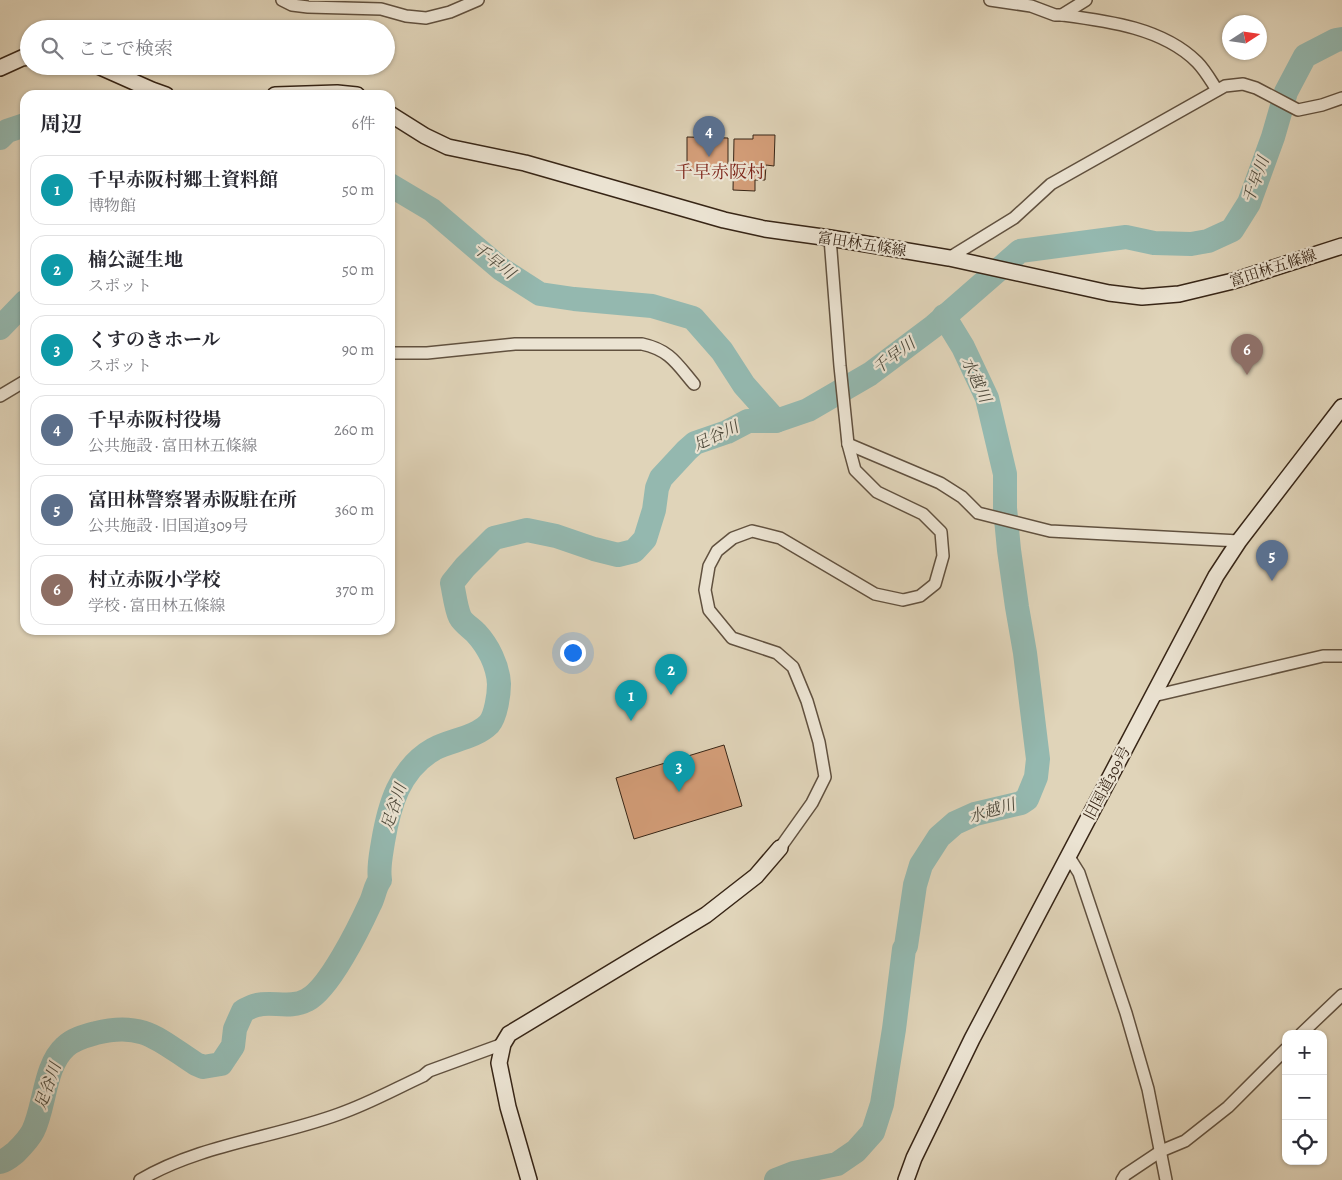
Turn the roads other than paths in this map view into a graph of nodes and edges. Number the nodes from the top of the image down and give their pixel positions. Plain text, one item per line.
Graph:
1 (282, 0) edge
2 (478, 0) edge
3 (992, 0) edge
4 (1086, 0) edge
5 (1062, 15) junction
6 (20, 59) edge
7 (0, 68) edge
8 (118, 75) edge
9 (152, 90) edge
10 (1217, 90) junction
11 (1342, 98) edge
12 (395, 117) edge
13 (830, 238) junction
14 (1342, 246) edge
15 (949, 258) junction
16 (395, 353) edge
17 (20, 384) edge
18 (694, 384) dead end
19 (0, 396) edge
20 (1342, 407) edge
21 (848, 444) junction
22 (1239, 541) junction
23 (1342, 656) edge
24 (1154, 696) junction
25 (780, 848) joint
26 (1069, 857) junction
27 (1341, 998) edge
28 (1305, 1030) edge
29 (503, 1044) junction
30 (1282, 1053) edge
31 (1161, 1151) junction
32 (140, 1180) edge
33 (529, 1180) edge
34 (906, 1180) edge
35 (1122, 1180) edge
36 (1166, 1180) edge

1 - 2 street
3 - 5 street
4 - 5 street
5 - 10 street
6 - 7 street
8 - 9 street
10 - 11 street
10 - 15 street
12 - 13 street, 富田林五條線
13 - 15 street, 富田林五條線
13 - 21 street
14 - 15 street, 富田林五條線
16 - 18 street
17 - 19 street
20 - 22 street, 旧国道309号
21 - 22 street
21 - 25 street
22 - 24 street, 旧国道309号
23 - 24 street
24 - 26 street, 旧国道309号
25 - 29 street
26 - 31 street
26 - 34 street, 旧国道309号
27 - 28 street
29 - 32 street
29 - 33 street
30 - 31 street
31 - 35 street
31 - 36 street

